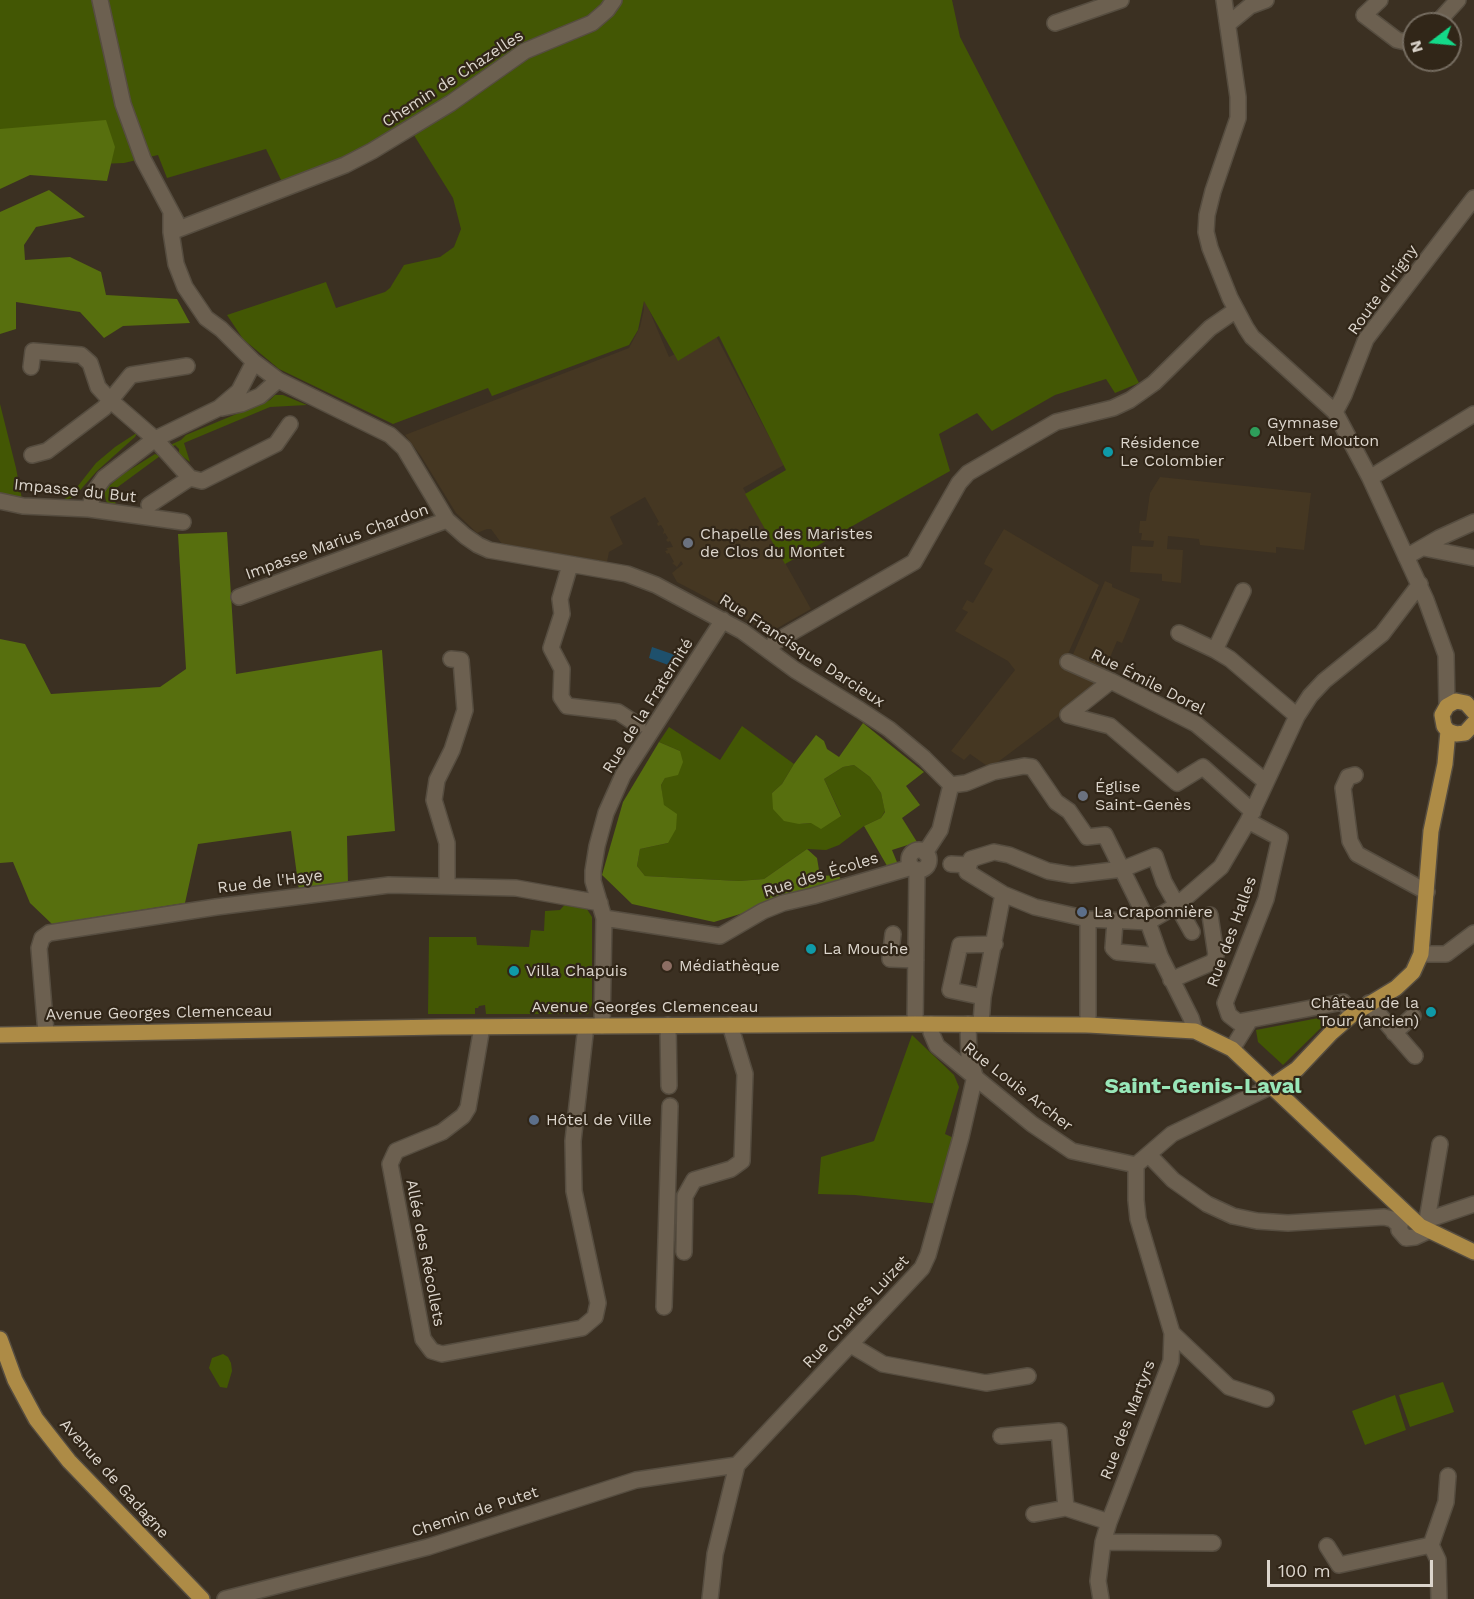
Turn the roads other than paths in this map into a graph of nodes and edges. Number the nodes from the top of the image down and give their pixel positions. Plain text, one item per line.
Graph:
1 (100, 0) edge
2 (614, 0) edge
3 (1121, 0) edge
4 (1224, 0) edge
5 (1266, 0) edge
6 (1380, 0) edge
7 (1458, 0) edge
8 (1447, 12) edge
9 (1055, 23) dead end
10 (1228, 24) junction
11 (1402, 41) edge
12 (1474, 198) edge
13 (175, 230) junction
14 (1236, 310) junction
15 (254, 362) junction
16 (187, 366) dead end
17 (31, 367) dead end
18 (278, 380) junction
19 (110, 400) junction
20 (219, 408) junction
21 (1335, 412) junction
22 (1474, 414) edge
23 (290, 424) dead end
24 (155, 439) junction
25 (32, 455) dead end
26 (190, 478) junction
27 (1370, 478) junction
28 (0, 501) edge
29 (149, 506) dead end
30 (89, 509) junction
31 (447, 520) junction
32 (183, 522) dead end
33 (1474, 522) edge
34 (1424, 548) junction
35 (1406, 557) junction
36 (1474, 558) edge
37 (570, 565) junction
38 (1420, 584) junction
39 (1243, 591) dead end
40 (239, 597) dead end
41 (723, 620) junction
42 (1179, 633) dead end
43 (1215, 650) junction
44 (769, 651) junction
45 (451, 659) dead end
46 (1068, 662) dead end
47 (1112, 681) junction
48 (1465, 706) edge
49 (1297, 716) junction
50 (1474, 723) edge
51 (638, 725) dead end
52 (1454, 732) junction
53 (1355, 775) dead end
54 (1266, 782) junction
55 (951, 784) junction
56 (1251, 816) junction
57 (970, 862) junction
58 (929, 864) junction
59 (1123, 869) junction
60 (447, 886) junction
61 (1427, 892) junction
62 (1003, 894) junction
63 (600, 903) junction
64 (1176, 906) junction
65 (1210, 915) dead end
66 (604, 918) junction
67 (1088, 919) junction
68 (1114, 922) junction
69 (1148, 922) junction
70 (1192, 932) dead end
71 (1474, 933) edge
72 (892, 934) dead end
73 (995, 944) junction
74 (1421, 954) junction
75 (1160, 956) junction
76 (916, 960) junction
77 (1171, 980) junction
78 (983, 997) junction
79 (1369, 1003) junction
80 (1353, 1014) junction
81 (1413, 1016) dead end
82 (1250, 1020) junction
83 (730, 1024) junction
84 (923, 1024) junction
85 (974, 1024) junction
86 (668, 1025) junction
87 (1088, 1025) junction
88 (586, 1026) junction
89 (602, 1026) junction
90 (482, 1027) junction
91 (1196, 1031) junction
92 (46, 1033) junction
93 (1394, 1033) junction
94 (0, 1035) edge
95 (1232, 1049) junction
96 (1414, 1056) dead end
97 (975, 1076) junction
98 (669, 1086) dead end
99 (1272, 1086) junction
100 (670, 1106) dead end
101 (1440, 1144) dead end
102 (1149, 1155) junction
103 (1136, 1165) junction
104 (1474, 1204) edge
105 (1402, 1218) junction
106 (1425, 1225) junction
107 (684, 1252) dead end
108 (1474, 1252) edge
109 (664, 1307) dead end
110 (1172, 1333) junction
111 (0, 1339) edge
112 (851, 1344) junction
113 (1028, 1376) dead end
114 (1266, 1399) dead end
115 (1001, 1436) dead end
116 (736, 1465) junction
117 (1448, 1476) dead end
118 (1066, 1508) junction
119 (1034, 1514) dead end
120 (1109, 1522) junction
121 (1103, 1542) junction
122 (1213, 1543) dead end
123 (1431, 1545) junction
124 (1327, 1546) dead end
125 (196, 1598) edge
126 (225, 1599) edge
127 (710, 1599) edge
128 (1101, 1599) edge
129 (1439, 1599) edge

1 - 13 street, Rue Francisque Darcieux
2 - 13 street, Chemin de Chazelles
3 - 9 street
4 - 10 street
5 - 10 street
6 - 11 street
7 - 8 street
10 - 14 street
12 - 21 street, Route d'Irigny
13 - 15 street, Rue Francisque Darcieux
14 - 21 street
14 - 44 street
15 - 18 street, Rue Francisque Darcieux
15 - 20 street
16 - 19 street
17 - 19 street
18 - 20 street
18 - 31 street, Rue Francisque Darcieux
19 - 24 street
19 - 25 street
20 - 24 street
21 - 27 street
22 - 27 street
23 - 26 street
24 - 26 street
24 - 30 street
26 - 29 street
27 - 35 street
28 - 30 street, Impasse du But
30 - 32 street, Impasse du But
31 - 37 street, Rue Francisque Darcieux
31 - 40 street, Impasse Marius Chardon
33 - 34 street
34 - 35 street
34 - 36 street
35 - 38 street
37 - 41 street, Rue Francisque Darcieux
37 - 51 street
38 - 48 street
38 - 49 street
39 - 43 street
41 - 44 street, Rue Francisque Darcieux
41 - 63 street, Rue de la Fraternité
42 - 43 street
43 - 49 street
44 - 55 street, Rue Francisque Darcieux
45 - 60 street
46 - 47 street, Rue Émile Dorel
47 - 54 street, Rue Émile Dorel
47 - 56 street
48 - 52 main road
49 - 54 street
50 - 52 main road
52 - 61 main road
53 - 61 street
54 - 56 street
55 - 58 street
55 - 59 street
56 - 64 street
56 - 82 street, Rue des Halles
57 - 58 street, Rue des Écoles
57 - 59 street, Rue des Écoles
57 - 62 street
58 - 66 street, Rue des Écoles
58 - 76 street
59 - 64 street, Rue des Écoles
59 - 69 street
60 - 63 street, Rue de l'Haye
60 - 92 street, Rue de l'Haye
61 - 74 main road
62 - 67 street
62 - 73 street, Rue Charles Luizet
63 - 66 street, Rue de la Fraternité
64 - 69 street
64 - 70 street
65 - 77 street
66 - 89 street, Rue de la Fraternité
67 - 68 street
67 - 87 street
68 - 69 street
68 - 75 street
69 - 75 street
71 - 74 street
72 - 76 street
73 - 78 street, Rue Charles Luizet
73 - 78 street
74 - 79 main road
75 - 77 street
76 - 84 street
77 - 91 street
78 - 85 street, Rue Charles Luizet
79 - 80 main road
79 - 93 street
80 - 82 street
80 - 99 main road
81 - 93 street
82 - 95 street
83 - 84 main road, Avenue Georges Clemenceau
83 - 86 main road, Avenue Georges Clemenceau
83 - 107 street
84 - 85 main road, Avenue Georges Clemenceau
84 - 97 street, Rue Louis Archer
85 - 87 main road, Avenue Georges Clemenceau
85 - 97 street, Rue Charles Luizet
86 - 89 main road, Avenue Georges Clemenceau
86 - 98 street
87 - 91 main road, Avenue Georges Clemenceau
88 - 89 main road, Avenue Georges Clemenceau
88 - 90 main road, Avenue Georges Clemenceau
88 - 90 street, Allée des Récollets
90 - 92 main road, Avenue Georges Clemenceau
91 - 95 main road, Avenue Georges Clemenceau
92 - 94 main road, Avenue Georges Clemenceau
93 - 96 street
95 - 99 main road, Avenue Georges Clemenceau
97 - 103 street, Rue Louis Archer
97 - 112 street, Rue Charles Luizet
99 - 102 street
99 - 105 main road, Avenue Georges Clemenceau
100 - 109 street
101 - 106 street
102 - 103 street
102 - 105 street
103 - 110 street, Rue des Martyrs
104 - 106 street
105 - 106 main road, Avenue Georges Clemenceau
106 - 108 main road, Avenue Georges Clemenceau
110 - 114 street
110 - 120 street, Rue des Martyrs
111 - 125 main road, Avenue de Gadagne
112 - 113 street
112 - 116 street, Rue Charles Luizet
115 - 118 street
116 - 126 street, Chemin de Putet
116 - 127 street
117 - 123 street
118 - 119 street
118 - 120 street
120 - 121 street, Rue des Martyrs
121 - 122 street
121 - 128 street, Rue des Martyrs
123 - 124 street
123 - 129 street

